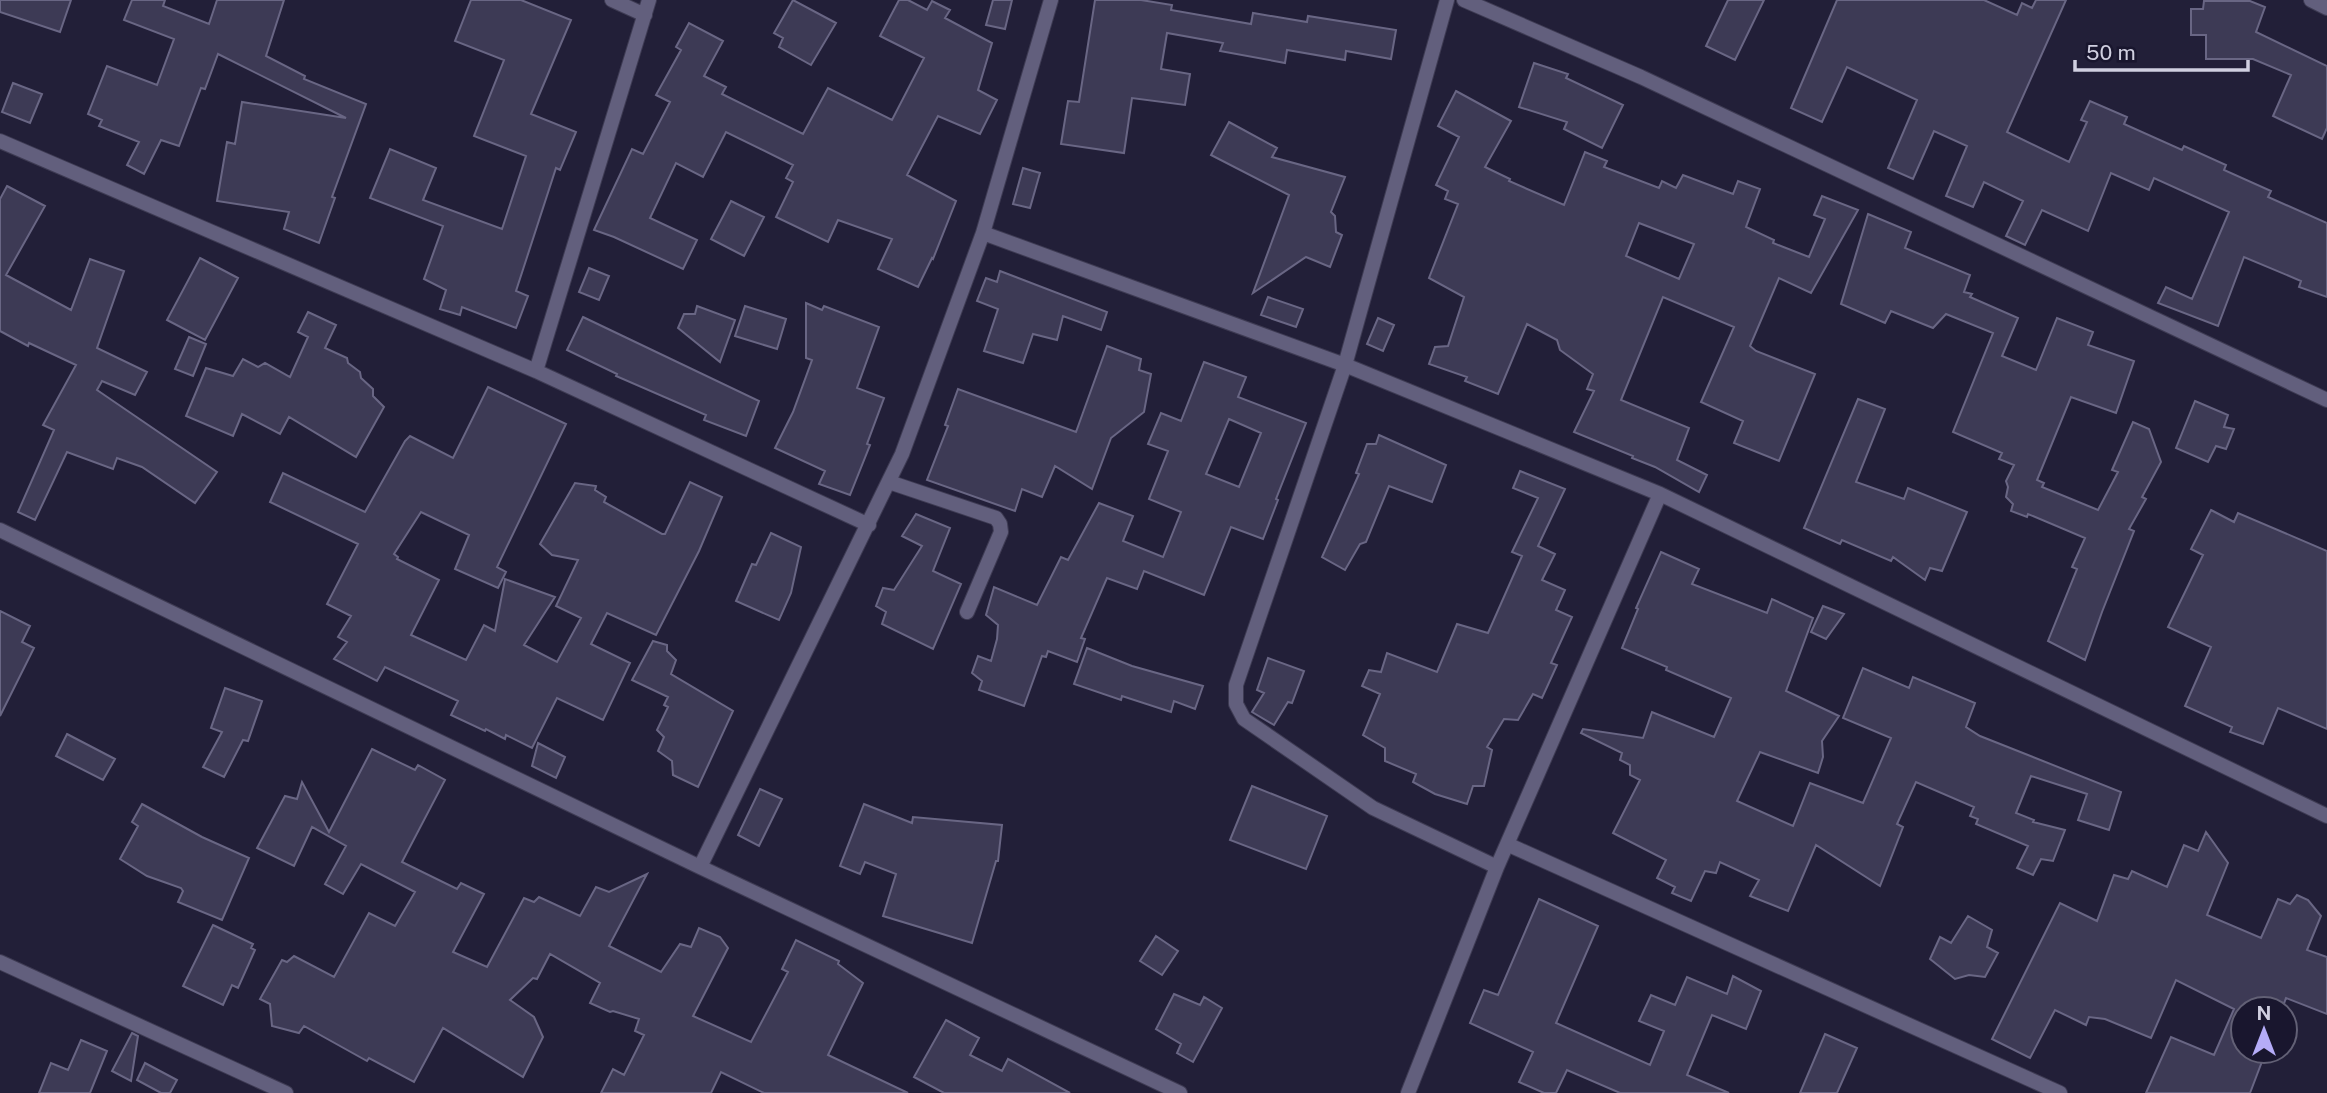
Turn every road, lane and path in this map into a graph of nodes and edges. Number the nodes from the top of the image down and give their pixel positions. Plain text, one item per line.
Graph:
1 (612, 0) edge
2 (1051, 0) edge
3 (1447, 0) edge
4 (1464, 0) edge
5 (2311, 0) edge
6 (647, 7) edge
7 (2327, 8) edge
8 (0, 141) edge
9 (983, 233) junction
10 (1345, 365) junction
11 (536, 371) junction
12 (2327, 401) edge
13 (889, 482) junction
14 (1660, 494) junction
15 (869, 525) junction
16 (0, 530) edge
17 (967, 612) dead end
18 (2327, 816) edge
19 (1509, 845) junction
20 (700, 867) junction
21 (1497, 867) junction
22 (0, 962) edge
23 (286, 1093) edge
24 (1180, 1093) edge
25 (1408, 1093) edge
26 (2060, 1093) edge

1 - 6 street
2 - 9 street
3 - 10 street
4 - 12 street
5 - 7 street
6 - 11 street
8 - 11 street
9 - 10 street
9 - 13 street
10 - 14 street
10 - 21 street
11 - 15 street
13 - 15 street
13 - 17 street
14 - 18 street
14 - 19 street
15 - 20 street
16 - 20 street
19 - 21 street
19 - 26 street
20 - 24 street
21 - 25 street
22 - 23 street

